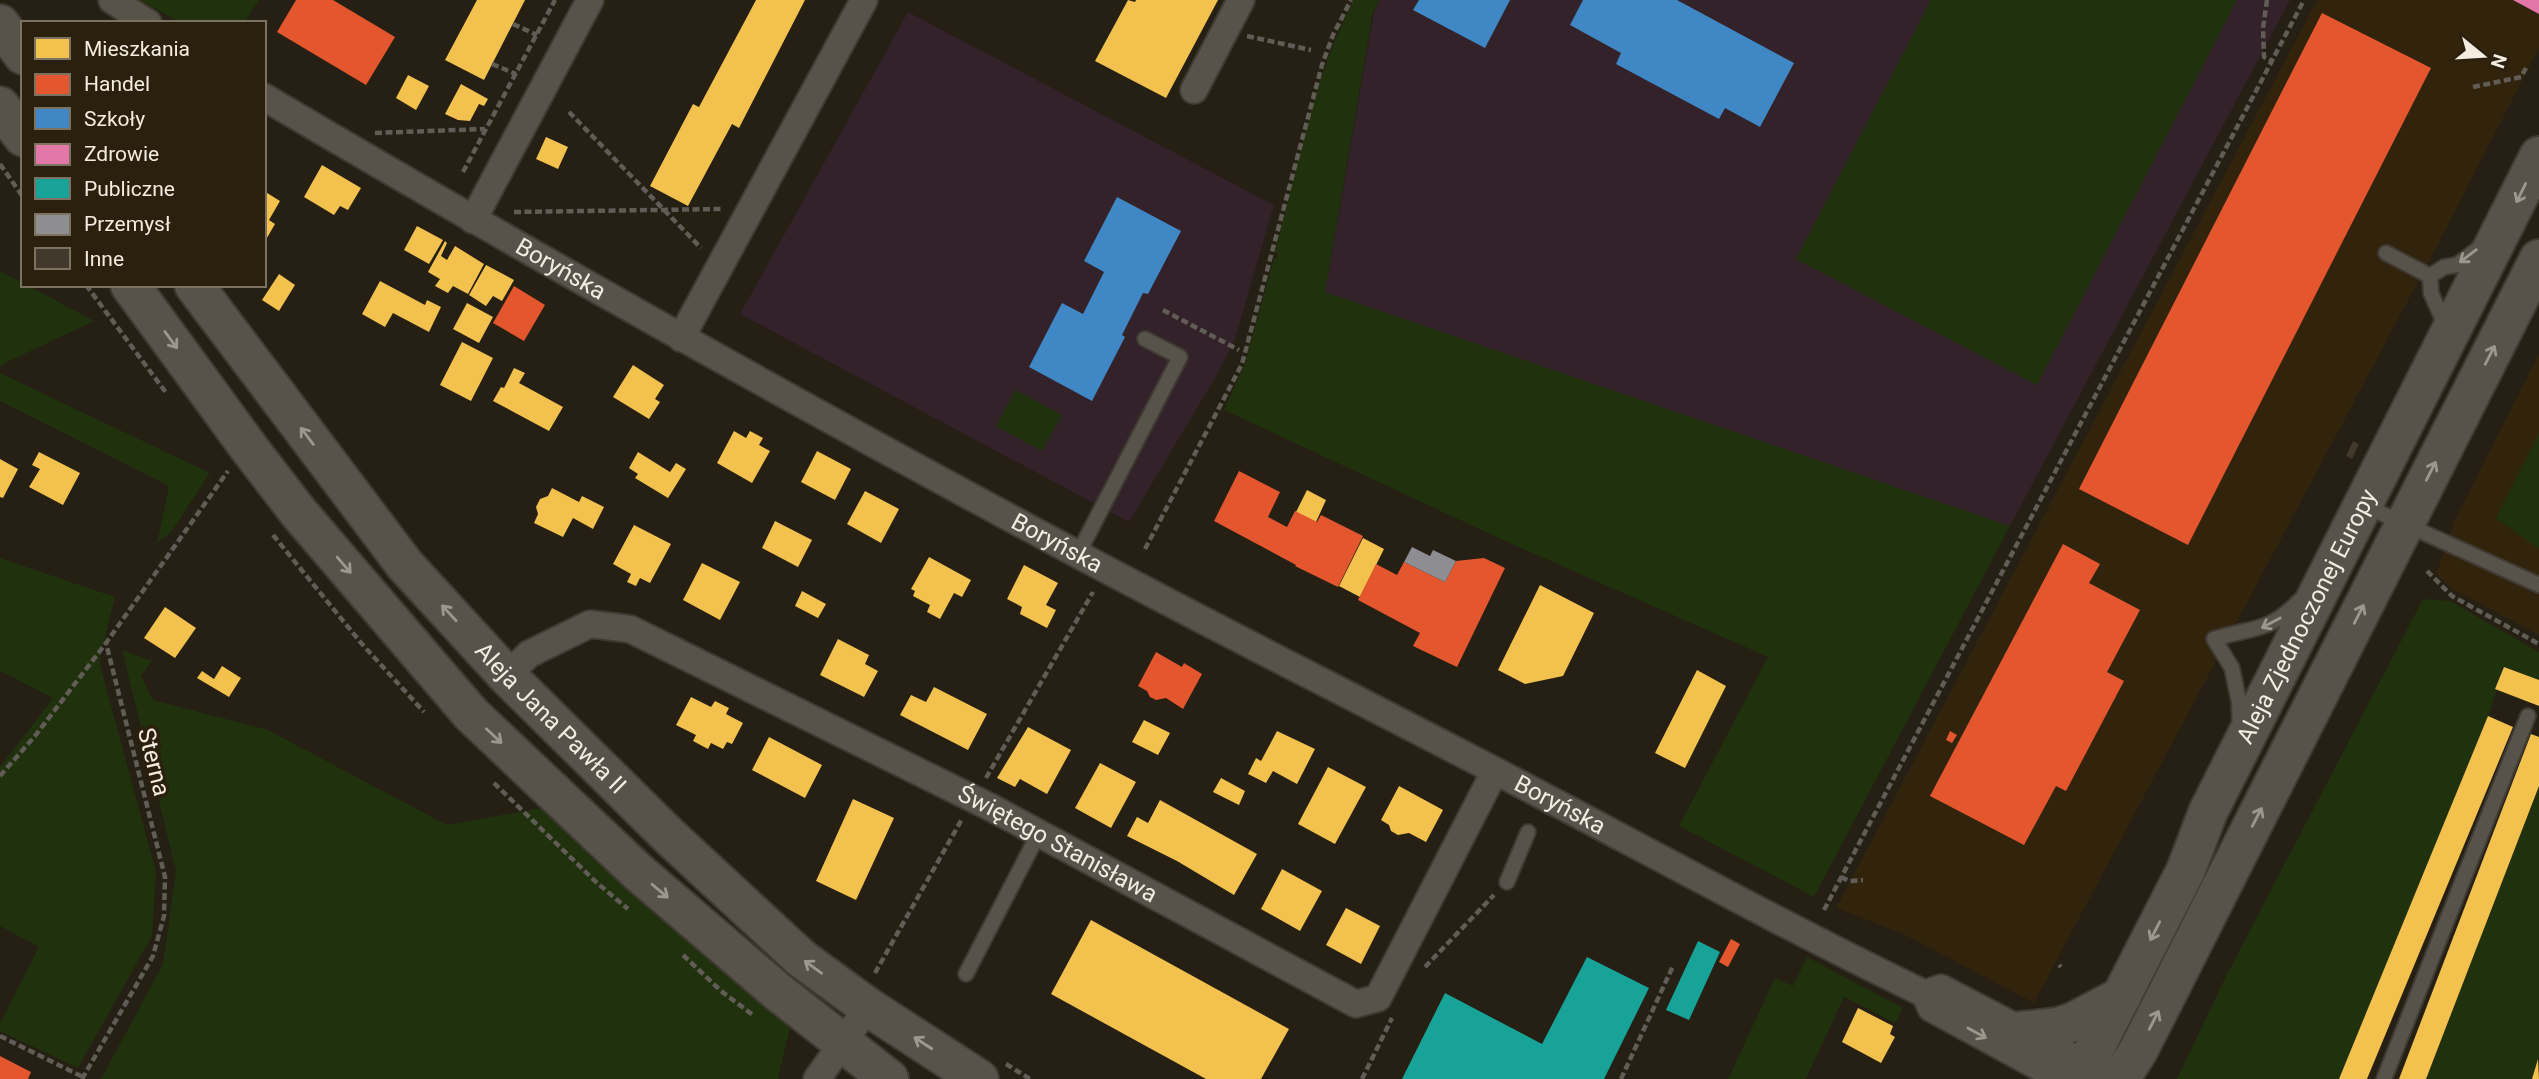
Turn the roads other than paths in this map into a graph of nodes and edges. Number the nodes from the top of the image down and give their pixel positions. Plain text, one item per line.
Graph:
1 (113, 0) edge
2 (590, 0) edge
3 (864, 0) edge
4 (1241, 0) edge
5 (145, 21) edge
6 (0, 24) edge
7 (21, 52) edge
8 (1194, 90) dead end
9 (266, 98) edge
10 (0, 106) edge
11 (21, 134) edge
12 (2539, 156) edge
13 (473, 220) junction
14 (2502, 230) junction
15 (2386, 253) dead end
16 (2539, 259) edge
17 (2430, 276) junction
18 (131, 287) edge
19 (196, 287) edge
20 (2449, 336) junction
21 (681, 338) junction
22 (1145, 340) dead end
23 (2364, 506) junction
24 (2404, 525) junction
25 (1078, 554) junction
26 (2337, 559) junction
27 (2539, 585) edge
28 (507, 676) junction
29 (2528, 716) dead end
30 (2241, 747) junction
31 (1495, 771) junction
32 (1528, 832) dead end
33 (1039, 833) junction
34 (1507, 882) road end
35 (966, 974) dead end
36 (874, 986) junction
37 (1925, 994) junction
38 (2122, 996) junction
39 (2021, 1031) junction
40 (843, 1042) junction
41 (988, 1069) edge
42 (2089, 1076) edge
43 (817, 1079) edge
44 (889, 1079) edge
45 (2384, 1079) edge

1 - 5 street
2 - 13 street
3 - 21 street
4 - 8 street
6 - 7 street
9 - 13 street, Boryńska
10 - 11 street
12 -> 14 street, Aleja Zjednoczonej Europy
13 - 21 street, Boryńska
14 -> 17 lane
14 - 20 street, Aleja Zjednoczonej Europy
15 - 17 lane
24 -> 16 street, Aleja Zjednoczonej Europy
17 - 20 lane
18 -> 40 street, Aleja Jana Pawła II
28 -> 19 street, Aleja Jana Pawła II
20 - 23 street, Aleja Zjednoczonej Europy
21 - 25 street, Boryńska
22 - 25 lane
23 - 24 lane
23 - 26 street, Aleja Zjednoczonej Europy
24 - 27 lane
42 -> 24 street, Aleja Zjednoczonej Europy
25 - 31 street, Boryńska
26 - 30 street, Aleja Zjednoczonej Europy
26 -> 30 lane
28 - 33 street, Świętego Stanisława
36 -> 28 street, Aleja Jana Pawła II
29 - 45 lane
30 -> 38 street, Aleja Zjednoczonej Europy
31 - 33 street, Świętego Stanisława
31 - 37 street, Boryńska
32 - 34 lane
33 - 35 lane
36 - 40 street
41 -> 36 street, Aleja Jana Pawła II
37 - 39 street
37 -> 42 street
38 - 39 street
38 - 42 street, Aleja Zjednoczonej Europy
39 - 42 street
40 - 43 street
40 - 44 street, Aleja Jana Pawła II

